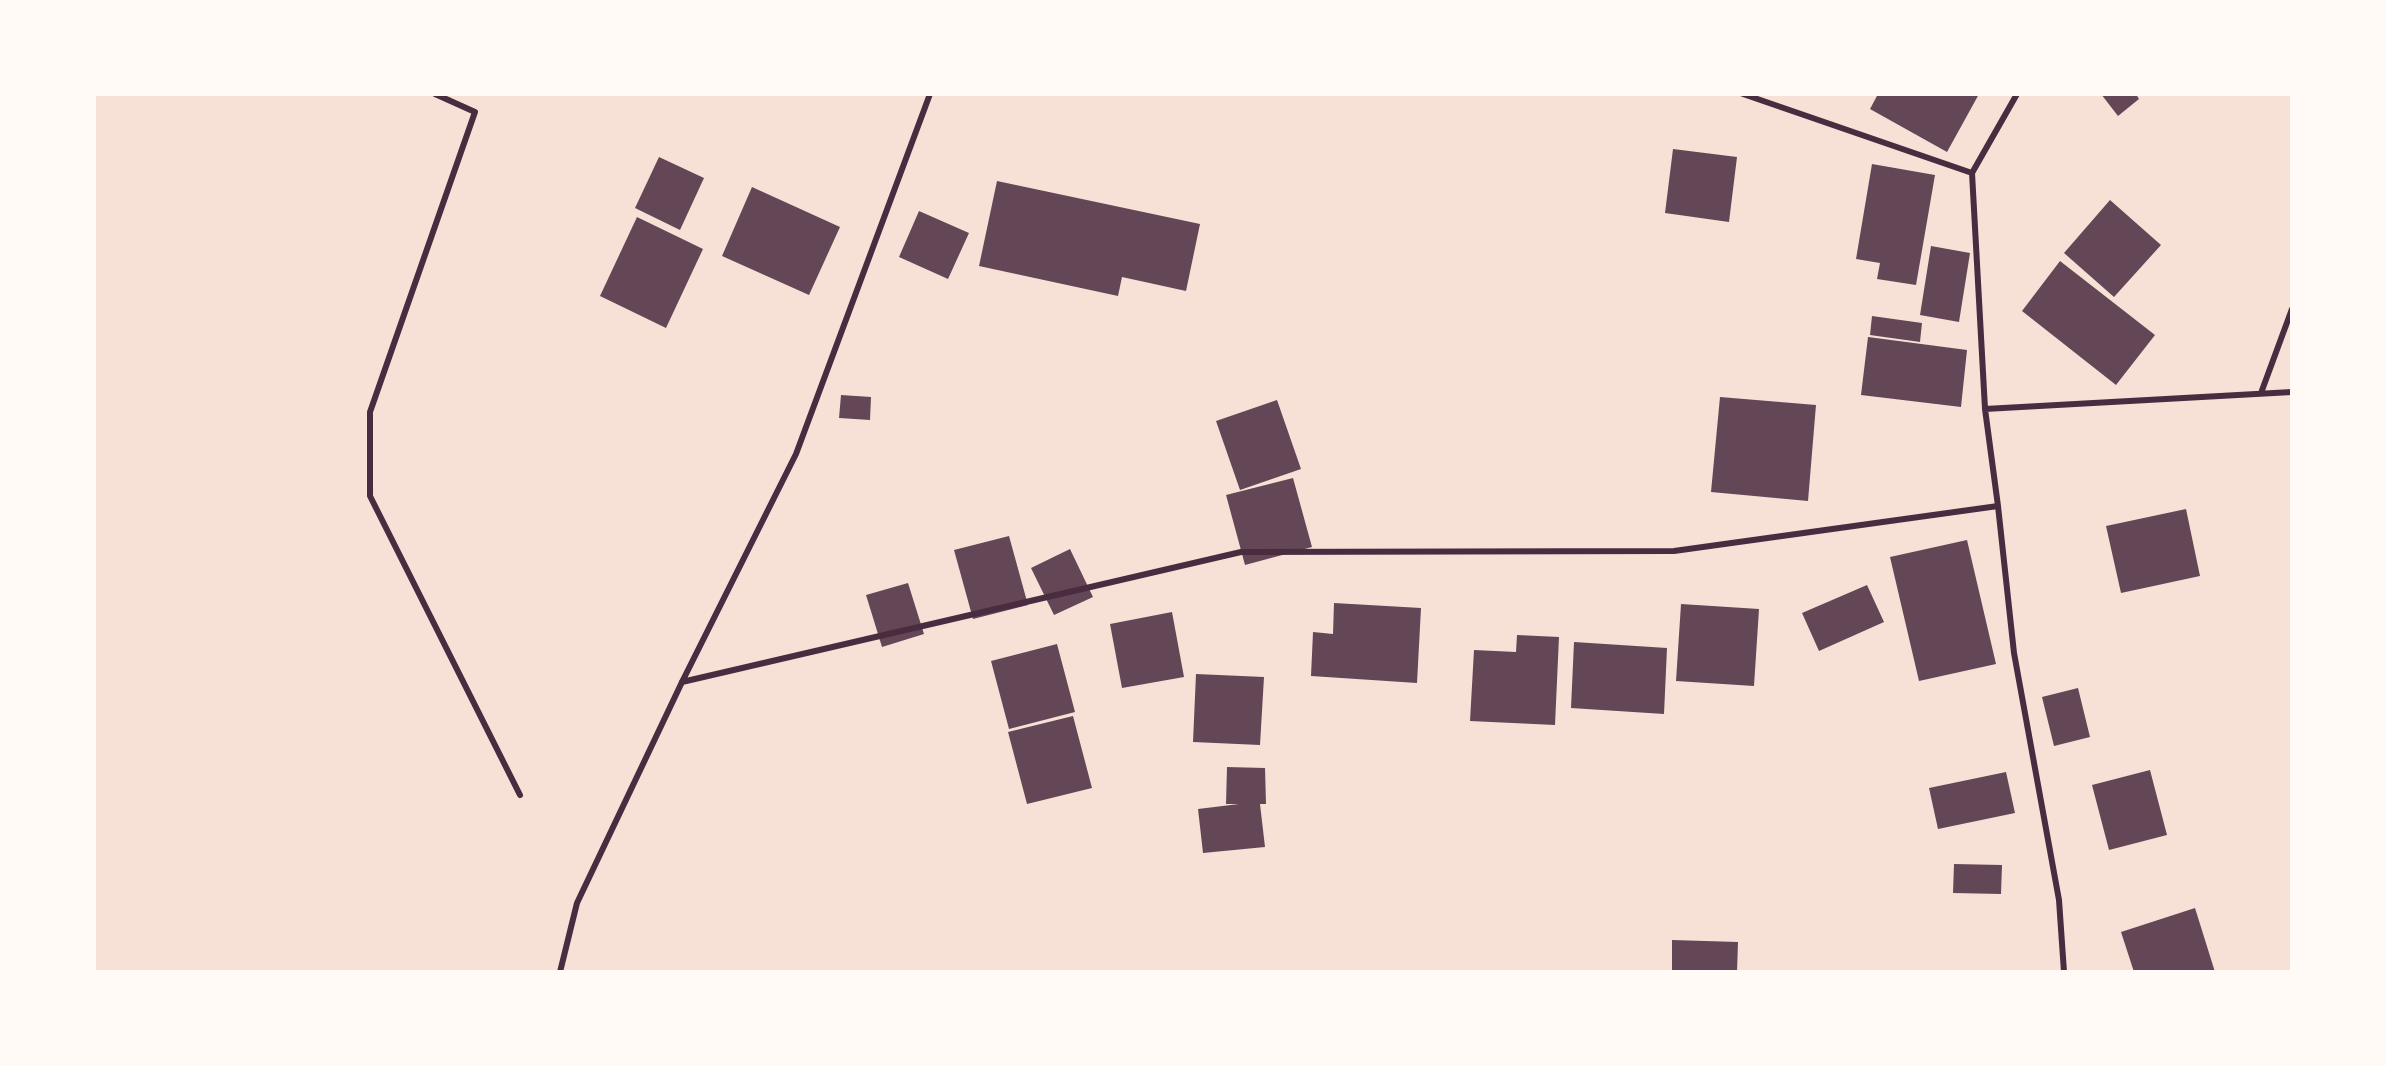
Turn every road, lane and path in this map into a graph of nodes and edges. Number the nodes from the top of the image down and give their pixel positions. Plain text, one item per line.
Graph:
1 (435, 94) edge
2 (930, 94) edge
3 (1743, 94) edge
4 (2017, 94) edge
5 (1972, 173) junction
6 (2292, 309) edge
7 (2292, 392) edge
8 (2261, 393) junction
9 (1985, 409) junction
10 (1998, 506) junction
11 (682, 682) junction
12 (520, 795) dead end
13 (560, 972) edge
14 (2064, 972) edge

1 - 12 street
2 - 11 street
3 - 5 street
4 - 5 street
5 - 9 street
6 - 8 street
7 - 8 street
8 - 9 street
9 - 10 street
10 - 11 street
10 - 14 street
11 - 13 street

